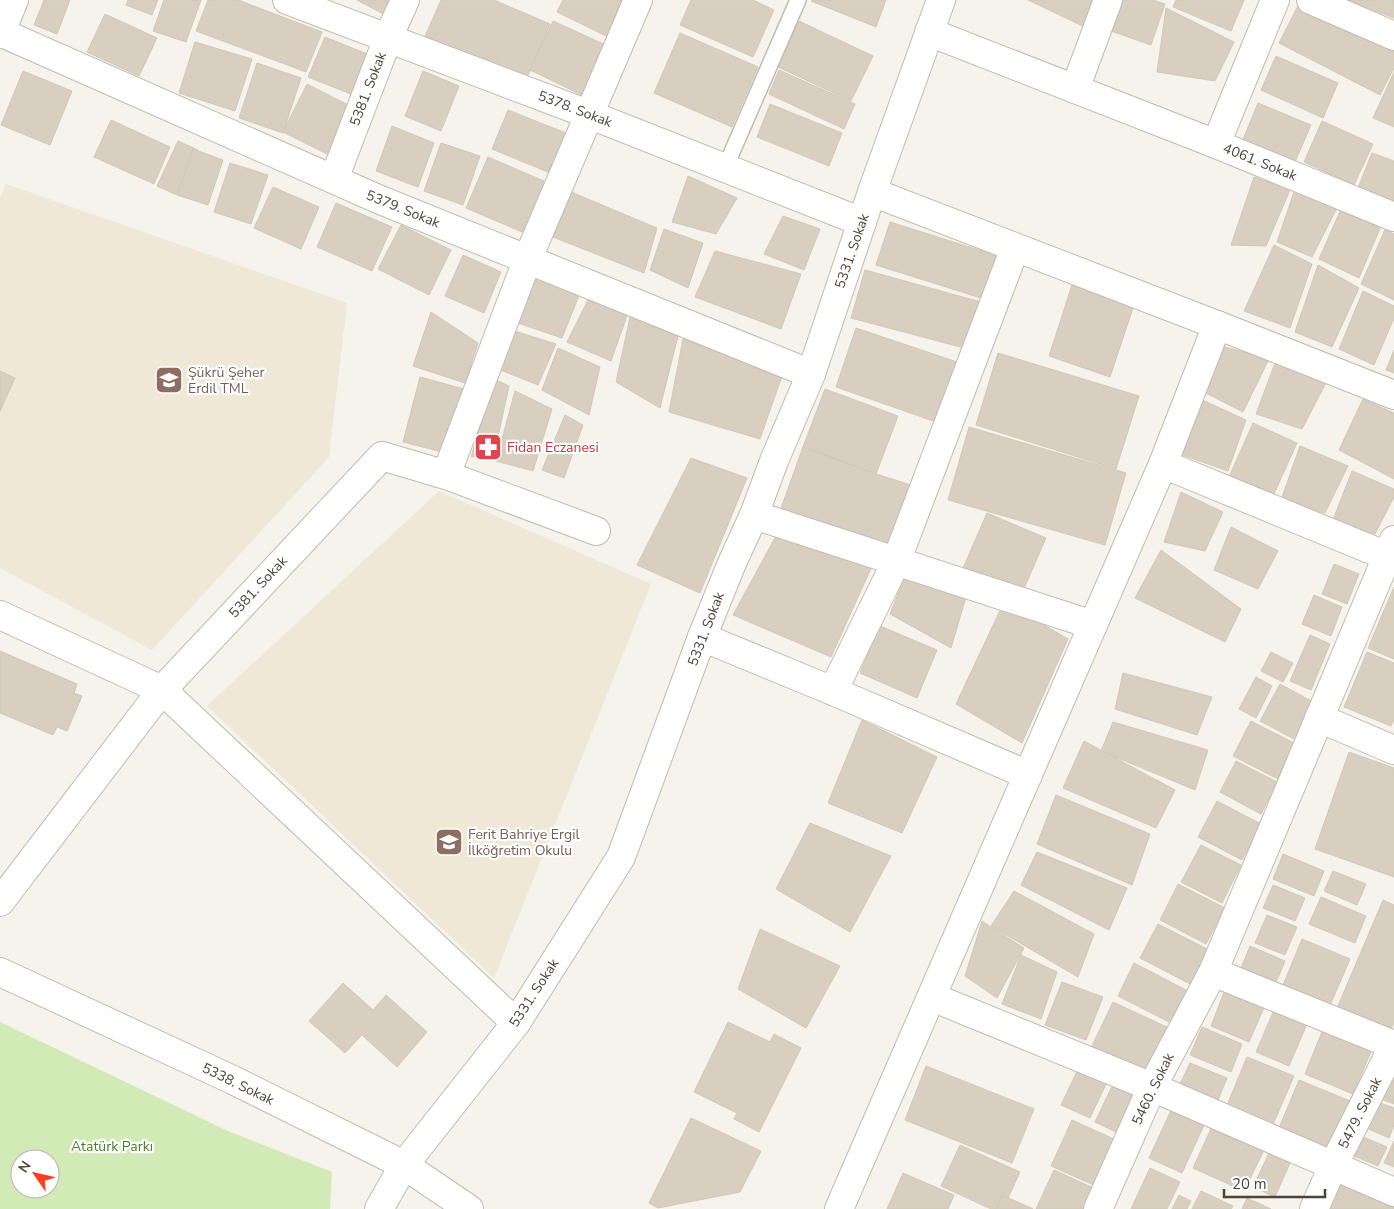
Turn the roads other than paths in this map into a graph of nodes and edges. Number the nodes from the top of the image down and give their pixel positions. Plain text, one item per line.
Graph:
1 (14, 0) edge
2 (288, 0) edge
3 (405, 0) edge
4 (638, 0) edge
5 (798, 0) edge
6 (941, 0) edge
7 (1108, 0) edge
8 (1275, 0) edge
9 (1311, 0) edge
10 (929, 32) junction
11 (0, 33) edge
12 (1394, 36) edge
13 (388, 38) junction
14 (1075, 89) junction
15 (588, 114) junction
16 (1216, 144) junction
17 (725, 168) junction
18 (334, 179) junction
19 (872, 192) junction
20 (1394, 217) edge
21 (862, 222) junction
22 (1015, 248) junction
23 (528, 258) junction
24 (1217, 325) junction
25 (811, 374) junction
26 (1394, 395) edge
27 (1163, 464) junction
28 (446, 475) junction
29 (754, 515) junction
30 (596, 531) dead end
31 (1392, 552) edge
32 (896, 562) junction
33 (0, 615) edge
34 (1093, 625) junction
35 (702, 637) junction
36 (162, 690) junction
37 (834, 691) junction
38 (1319, 718) junction
39 (1394, 750) edge
40 (1028, 775) junction
41 (0, 902) edge
42 (0, 972) edge
43 (1213, 972) junction
44 (932, 997) junction
45 (516, 1023) junction
46 (1394, 1045) edge
47 (1152, 1087) junction
48 (404, 1165) junction
49 (1333, 1166) junction
50 (1394, 1192) edge
51 (379, 1209) edge
52 (469, 1209) edge
53 (839, 1209) edge
54 (1098, 1209) edge
55 (1314, 1209) edge

1 - 11 street
2 - 13 street, 5378. Sokak
3 - 13 street, 5381. Sokak
4 - 15 street
5 - 17 lane
6 - 10 street, 5331. Sokak
7 - 14 street
8 - 16 street, 4061. Sokak
9 - 12 street
10 - 14 street
10 - 19 street, 5331. Sokak
11 - 18 street, 5379. Sokak
13 - 15 street, 5378. Sokak
13 - 18 street, 5381. Sokak
14 - 16 street
15 - 17 street, 5378. Sokak
15 - 23 street
16 - 20 street, 4061. Sokak
17 - 21 street, 5378. Sokak
18 - 23 street, 5379. Sokak
19 - 21 street, 5331. Sokak
19 - 22 street
21 - 25 street, 5331. Sokak
22 - 24 street
22 - 32 street
23 - 25 street, 5379. Sokak
23 - 28 street
24 - 26 street
24 - 27 street
25 - 29 street, 5331. Sokak
27 - 31 street
27 - 34 street
28 - 30 street, 5381. Sokak
28 - 36 street, 5381. Sokak
29 - 32 street
29 - 35 street, 5331. Sokak
31 - 38 street, 5460. Sokak
32 - 34 street
32 - 37 street
33 - 36 street
34 - 40 street
35 - 37 street
35 - 45 street, 5331. Sokak
36 - 41 street, 5381. Sokak
36 - 45 street
37 - 40 street
38 - 39 street
38 - 43 street, 5460. Sokak
40 - 44 street
42 - 48 street, 5338. Sokak
43 - 46 street
43 - 47 street, 5460. Sokak
44 - 47 street
44 - 53 street
45 - 48 street, 5331. Sokak
46 - 49 street, 5479. Sokak
47 - 49 street
47 - 54 street, 5460. Sokak
48 - 51 street, 5331. Sokak
48 - 52 street, 5338. Sokak
49 - 50 street
49 - 55 street, 5479. Sokak

